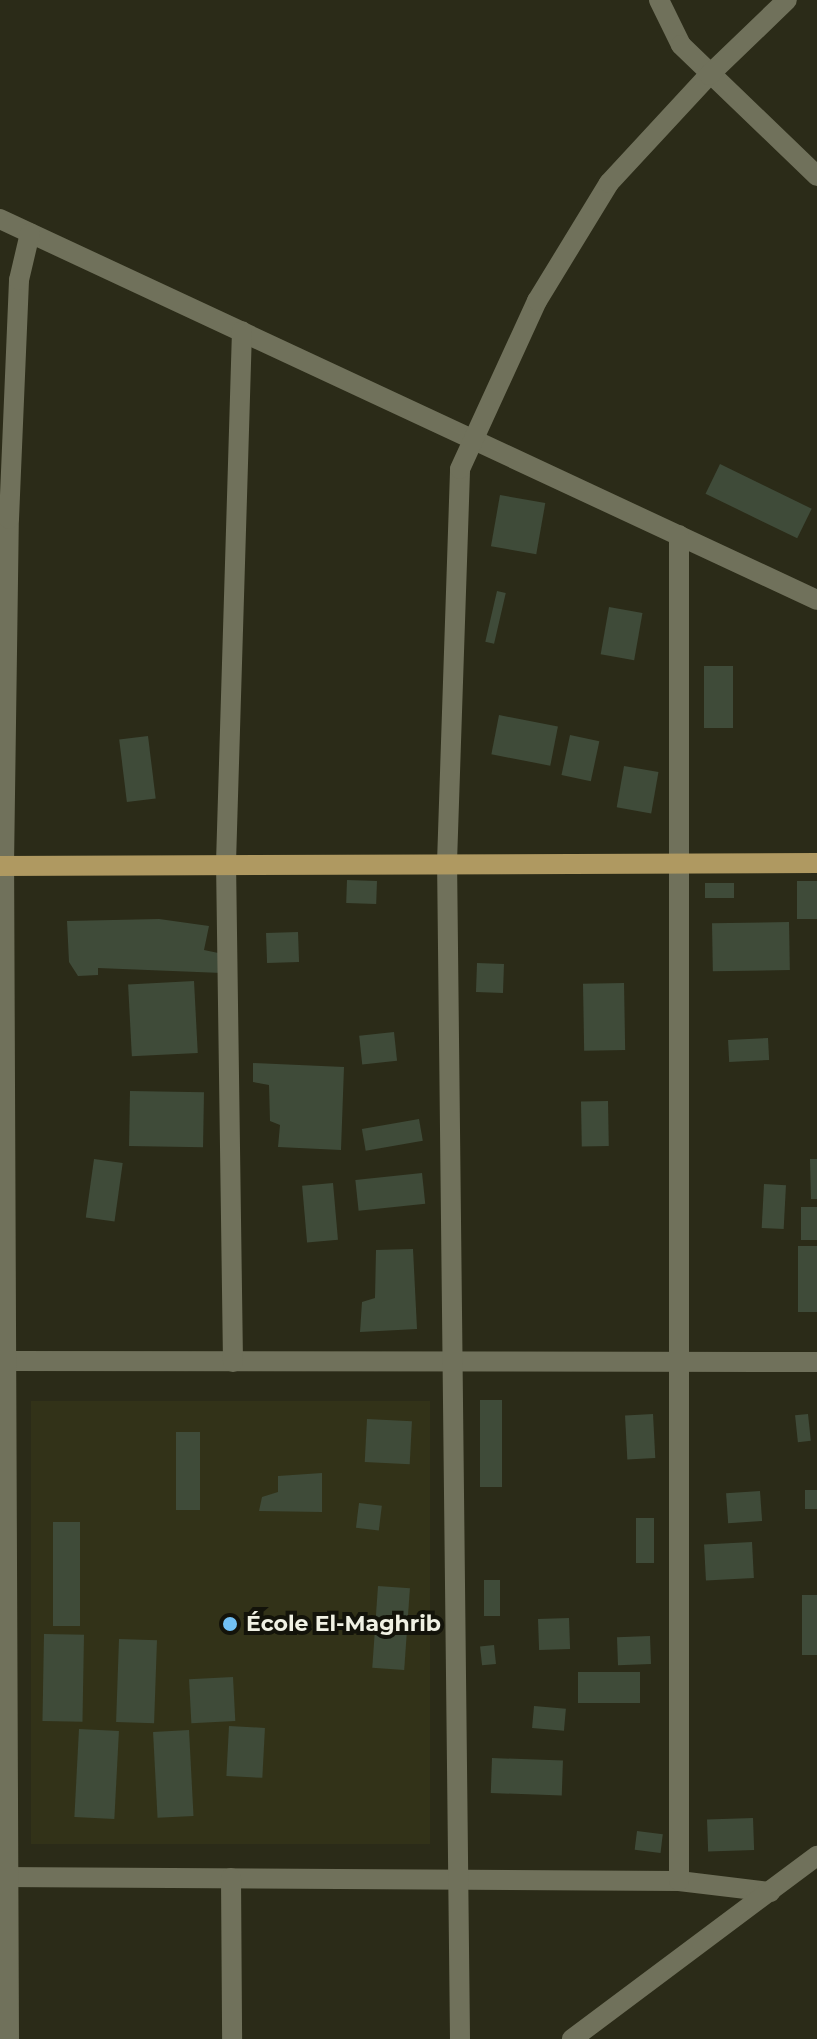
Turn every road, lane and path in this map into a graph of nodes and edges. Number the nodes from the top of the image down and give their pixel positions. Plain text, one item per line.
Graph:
1 (659, 0) edge
2 (787, 0) edge
3 (709, 75) junction
4 (817, 176) edge
5 (0, 219) edge
6 (30, 233) junction
7 (242, 331) junction
8 (471, 438) junction
9 (679, 535) junction
10 (817, 600) edge
11 (226, 863) junction
12 (447, 863) junction
13 (678, 863) junction
14 (817, 863) edge
15 (2, 866) edge
16 (454, 1359) junction
17 (3, 1361) edge
18 (233, 1362) junction
19 (679, 1362) junction
20 (817, 1362) edge
21 (817, 1856) edge
22 (6, 1876) edge
23 (231, 1878) junction
24 (459, 1880) junction
25 (679, 1881) junction
26 (770, 1892) junction
27 (9, 2039) edge
28 (232, 2039) edge
29 (460, 2039) edge
30 (572, 2039) edge

1 - 3 street
2 - 3 street
3 - 4 street
3 - 8 street
5 - 6 street
6 - 7 street
6 - 15 street
7 - 8 street
7 - 11 street
8 - 9 street
8 - 12 street
9 - 10 street
9 - 13 street
11 - 12 main road
11 - 15 main road
11 - 18 street
12 - 13 main road
12 - 16 street
13 - 14 main road
13 - 19 street
15 - 17 street
16 - 18 street
16 - 19 street
16 - 24 street
17 - 18 street
17 - 22 street
19 - 20 street
19 - 25 street
21 - 26 street
22 - 23 street
22 - 27 street
23 - 24 street
23 - 28 street
24 - 25 street
24 - 29 street
25 - 26 street
26 - 30 street

